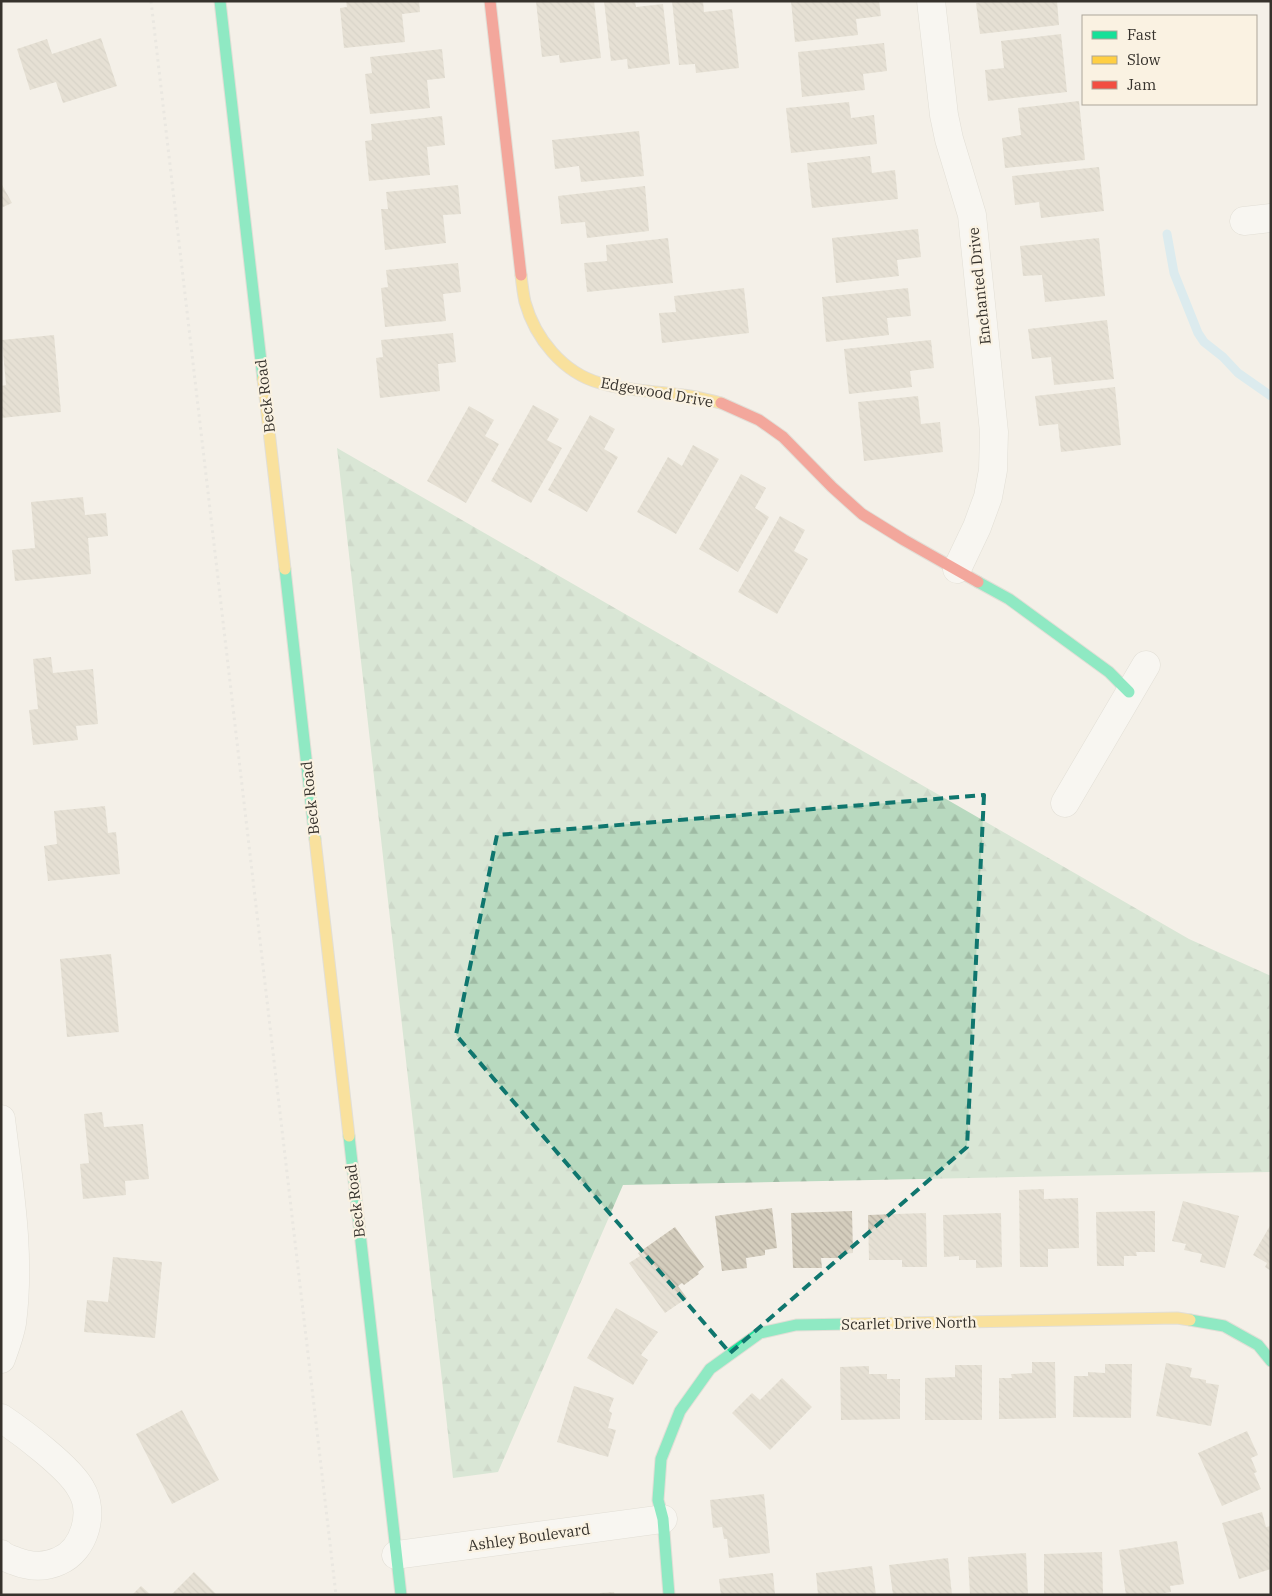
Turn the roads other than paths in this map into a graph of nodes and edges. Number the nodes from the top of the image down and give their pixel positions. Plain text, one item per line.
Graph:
1 (220, 1) edge
2 (490, 1) edge
3 (931, 1) edge
4 (957, 569) junction
5 (1146, 665) dead end
6 (1129, 692) junction
7 (1065, 803) dead end
8 (1, 1119) edge
9 (1, 1360) edge
10 (1271, 1361) edge
11 (1, 1418) edge
12 (662, 1519) junction
13 (1, 1554) edge
14 (396, 1555) junction
15 (400, 1595) edge
16 (669, 1595) edge

1 - 14 street, Beck Road
2 - 4 street, Edgewood Drive
3 - 4 street, Enchanted Drive
4 - 6 street, Edgewood Drive
5 - 6 street
6 - 7 street
8 - 9 street
10 - 12 street, Scarlet Drive North
11 - 13 street
12 - 14 street, Ashley Boulevard
12 - 16 street, Scarlet Drive North
14 - 15 street, Beck Road

